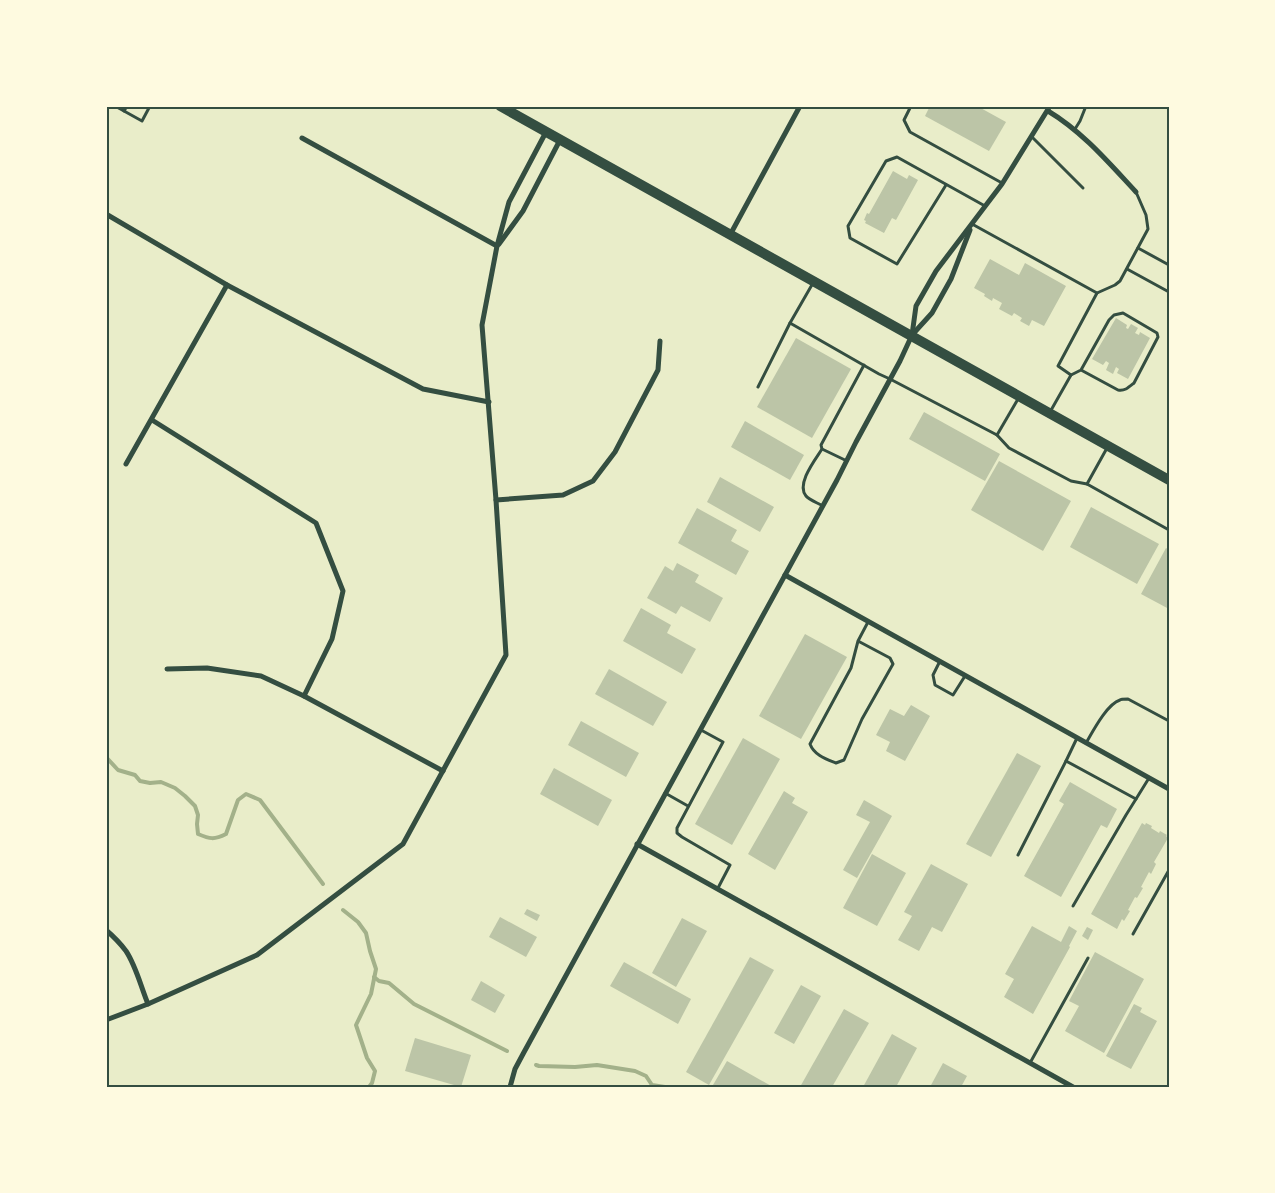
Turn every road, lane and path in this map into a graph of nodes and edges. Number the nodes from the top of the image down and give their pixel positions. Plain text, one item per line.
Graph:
1 (115, 106) edge
2 (127, 106) edge
3 (150, 106) edge
4 (500, 106) edge
5 (800, 106) edge
6 (911, 106) edge
7 (1086, 106) edge
8 (1049, 109) edge
9 (124, 111) junction
10 (1074, 129) junction
11 (546, 132) junction
12 (1032, 137) junction
13 (302, 138) dead end
14 (560, 140) junction
15 (1002, 184) junction
16 (946, 185) junction
17 (1083, 188) dead end
18 (1136, 192) joint
19 (985, 206) junction
20 (106, 214) edge
21 (972, 223) junction
22 (730, 235) junction
23 (497, 246) junction
24 (1138, 248) junction
25 (1169, 265) edge
26 (1127, 269) junction
27 (814, 281) junction
28 (227, 285) junction
29 (1169, 292) edge
30 (1097, 293) junction
31 (790, 323) junction
32 (912, 336) junction
33 (660, 341) dead end
34 (864, 365) junction
35 (1081, 370) junction
36 (1071, 375) junction
37 (890, 379) junction
38 (758, 387) dead end
39 (1020, 396) junction
40 (489, 402) junction
41 (1049, 413) junction
42 (152, 420) junction
43 (997, 435) junction
44 (1108, 446) junction
45 (822, 449) junction
46 (847, 461) junction
47 (126, 464) dead end
48 (1169, 480) edge
49 (1086, 484) junction
50 (496, 500) junction
51 (823, 506) junction
52 (1169, 530) edge
53 (785, 575) junction
54 (869, 621) junction
55 (858, 641) junction
56 (940, 661) junction
57 (166, 668) dead end
58 (965, 676) junction
59 (304, 696) junction
60 (1169, 721) edge
61 (700, 729) junction
62 (1078, 738) junction
63 (1086, 743) junction
64 (1066, 761) junction
65 (443, 771) junction
66 (1149, 778) junction
67 (1169, 789) edge
68 (665, 793) junction
69 (1136, 799) junction
70 (688, 806) junction
71 (637, 844) junction
72 (1018, 855) dead end
73 (1169, 870) edge
74 (718, 888) junction
75 (1074, 906) dead end
76 (106, 930) edge
77 (1133, 934) dead end
78 (1088, 958) dead end
79 (148, 1004) junction
80 (106, 1020) edge
81 (1030, 1062) junction
82 (510, 1087) edge
83 (1074, 1087) edge

1 - 9 lane
2 - 9 lane
3 - 9 lane
4 - 11 main road
5 - 22 street
6 - 15 lane
7 - 10 lane
8 - 10 street
8 - 12 street
10 - 18 street
11 - 14 main road
11 - 23 street
12 - 15 street
12 - 17 lane
13 - 23 street
14 - 22 main road
14 - 23 street
15 - 19 street
16 - 16 lane
16 - 19 lane
18 - 24 lane
19 - 21 street
20 - 28 street
21 - 30 lane
21 - 32 street
21 - 32 street
22 - 27 main road
23 - 40 street
24 - 25 lane
24 - 26 lane
26 - 29 lane
26 - 30 lane
27 - 31 lane
27 - 32 main road
28 - 40 street
28 - 42 street
30 - 36 lane
31 - 34 lane
31 - 38 lane
32 - 37 street
32 - 39 main road
33 - 50 street
34 - 37 lane
34 - 45 lane
35 - 35 lane
35 - 36 lane
36 - 41 lane
37 - 43 lane
37 - 46 street
39 - 41 main road
39 - 43 lane
40 - 50 street
41 - 44 main road
42 - 47 street
42 - 59 street
43 - 49 lane
44 - 48 main road
44 - 49 lane
45 - 46 lane
45 - 51 lane
46 - 51 street
49 - 52 lane
50 - 65 street
51 - 53 street
53 - 54 street
53 - 61 street
54 - 55 lane
54 - 56 street
55 - 55 lane
56 - 58 street
56 - 58 lane
57 - 59 street
58 - 62 street
59 - 65 street
60 - 63 lane
61 - 68 street
61 - 70 lane
62 - 63 street
62 - 64 lane
63 - 66 street
64 - 69 lane
64 - 72 lane
65 - 79 street
66 - 67 street
66 - 69 lane
68 - 70 lane
68 - 71 street
69 - 75 lane
70 - 74 lane
71 - 74 street
71 - 82 street
73 - 77 lane
74 - 81 street
76 - 79 street
78 - 81 lane
79 - 80 street
81 - 83 street

